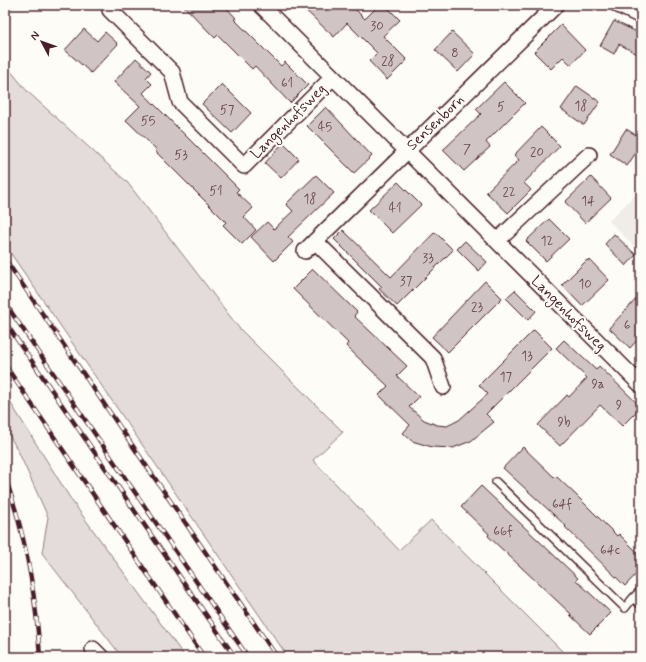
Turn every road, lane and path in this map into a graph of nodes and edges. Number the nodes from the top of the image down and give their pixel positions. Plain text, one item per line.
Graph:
1 (114, 5) edge
2 (260, 5) edge
3 (556, 5) edge
4 (618, 5) edge
5 (641, 16) edge
6 (333, 76) junction
7 (406, 151) junction
8 (589, 155) dead end
9 (497, 241) junction
10 (641, 385) edge
11 (444, 387) dead end
12 (496, 482) dead end
13 (641, 590) edge
14 (633, 598) junction
15 (641, 605) edge

1 - 6 street, Langenhofsweg
2 - 6 street, Langenhofsweg
3 - 7 street, Sensenborn
4 - 5 street
6 - 7 street, Langenhofsweg
7 - 9 street, Langenhofsweg
7 - 11 street, Sensenborn
8 - 9 street
9 - 10 street, Langenhofsweg
12 - 14 lane
13 - 14 lane
14 - 15 lane

